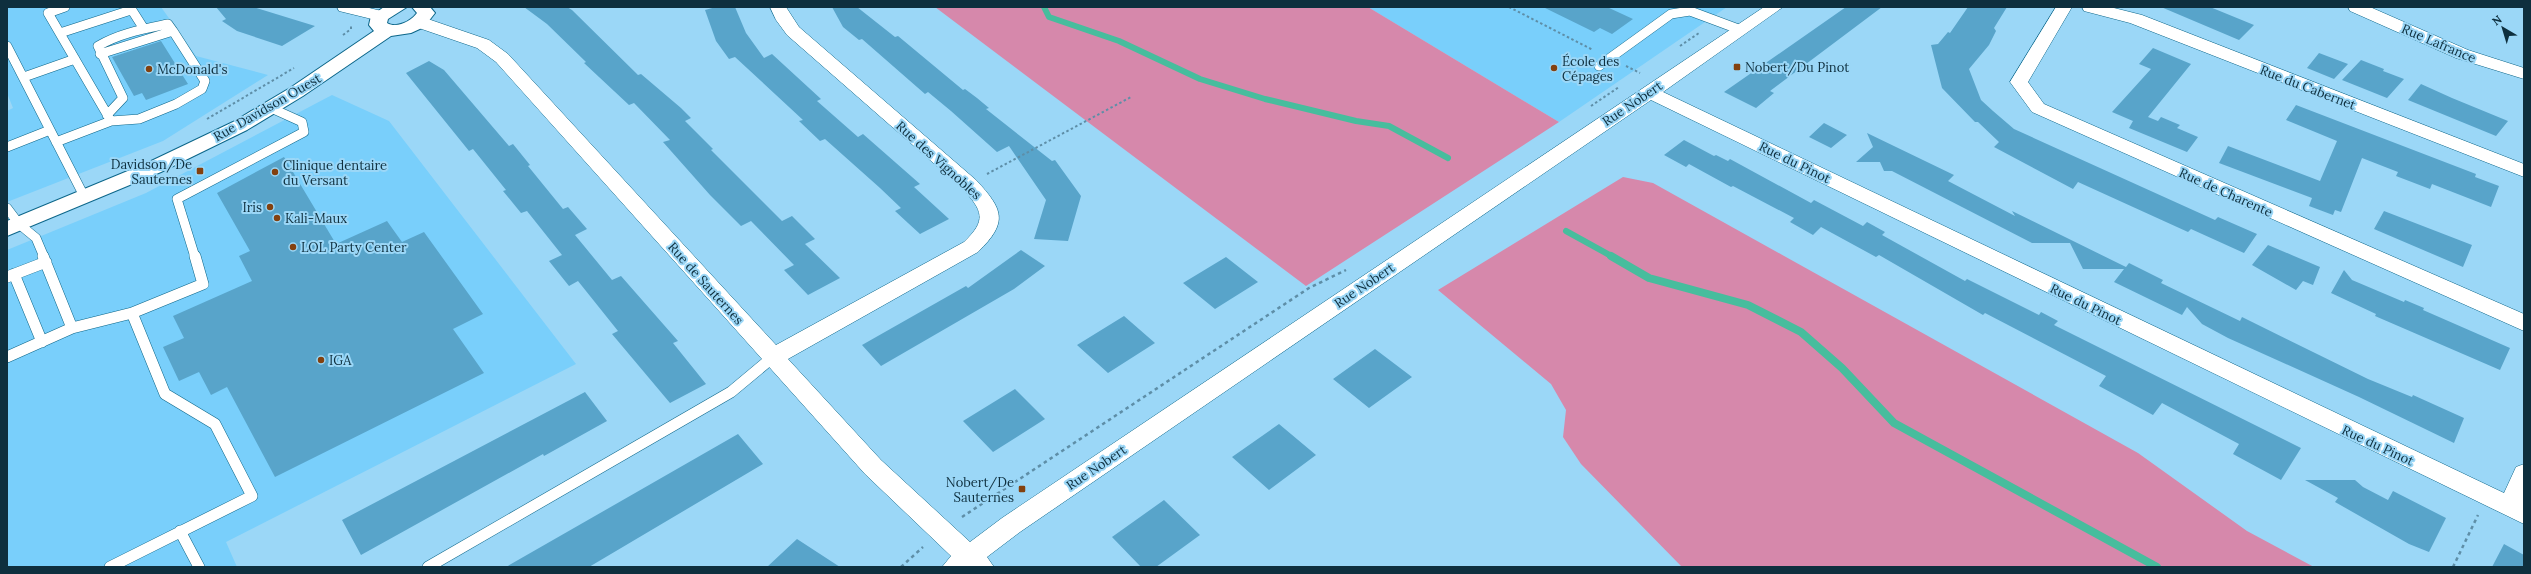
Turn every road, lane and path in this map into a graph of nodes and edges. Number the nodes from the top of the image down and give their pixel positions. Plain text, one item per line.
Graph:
1 (65, 7) edge
2 (398, 7) edge
3 (778, 7) edge
4 (1508, 7) edge
5 (1776, 7) edge
6 (2064, 7) edge
7 (2090, 7) edge
8 (2356, 7) edge
9 (131, 8) edge
10 (347, 15) edge
11 (420, 15) edge
12 (1716, 20) junction
13 (384, 23) junction
14 (144, 29) junction
15 (1741, 30) junction
16 (173, 31) junction
17 (60, 33) junction
18 (341, 36) dead end
19 (7, 46) edge
20 (1675, 50) dead end
21 (100, 54) junction
22 (1609, 58) junction
23 (75, 59) junction
24 (300, 64) dead end
25 (1599, 66) dead end
26 (1646, 70) dead end
27 (2524, 74) edge
28 (24, 77) junction
29 (1634, 77) dead end
30 (1644, 83) junction
31 (1622, 85) dead end
32 (1131, 98) dead end
33 (271, 108) junction
34 (1584, 111) dead end
35 (109, 118) junction
36 (203, 121) dead end
37 (50, 130) junction
38 (56, 142) junction
39 (7, 147) edge
40 (2524, 171) edge
41 (969, 184) junction
42 (85, 198) junction
43 (11, 220) edge
44 (46, 262) junction
45 (1349, 269) dead end
46 (11, 276) edge
47 (132, 314) junction
48 (2524, 323) edge
49 (72, 328) junction
50 (42, 342) junction
51 (7, 357) edge
52 (773, 357) junction
53 (2524, 474) edge
54 (2488, 498) junction
55 (2518, 511) edge
56 (180, 531) junction
57 (940, 532) junction
58 (968, 563) edge
59 (110, 567) edge
60 (199, 567) edge
61 (428, 567) edge
62 (901, 567) edge
63 (2453, 567) edge

1 - 17 lane
2 - 13 street, Rue Davidson Ouest
3 - 41 street, Rue des Vignobles
4 - 22 path
5 - 15 street, Rue Nobert
6 - 48 street, Rue de Charente
7 - 40 street, Rue du Cabernet
8 - 27 street, Rue Lafrance
9 - 14 lane
9 - 17 lane
10 - 13 street
10 - 18 path
11 - 13 street, Rue Davidson Ouest
11 - 52 street, Rue de Sauternes
12 - 15 lane
12 - 20 path
12 - 22 lane
13 - 33 street, Rue Davidson Ouest
14 - 16 lane
14 - 21 lane
15 - 30 street, Rue Nobert
16 - 21 lane
16 - 35 lane
17 - 23 lane
19 - 28 lane
21 - 35 lane
22 - 25 lane
22 - 30 path
23 - 28 lane
23 - 35 lane
24 - 36 path
26 - 30 path
28 - 37 lane
29 - 30 path
30 - 54 street, Rue du Pinot
30 - 58 street, Rue Nobert
31 - 34 path
32 - 41 path
33 - 42 street, Rue Davidson Ouest
33 - 47 lane
35 - 38 lane
37 - 38 lane
37 - 39 lane
38 - 42 lane
41 - 52 street, Rue des Vignobles
42 - 43 street, Rue Davidson Ouest
43 - 44 lane
44 - 46 lane
44 - 49 lane
45 - 57 path
46 - 50 lane
47 - 49 lane
47 - 56 lane
49 - 50 lane
50 - 51 lane
52 - 57 street, Rue de Sauternes
52 - 61 lane
53 - 55 street
54 - 55 street, Rue du Pinot
54 - 63 path
56 - 59 lane
56 - 60 lane
57 - 58 street, Rue de Sauternes
57 - 62 path

